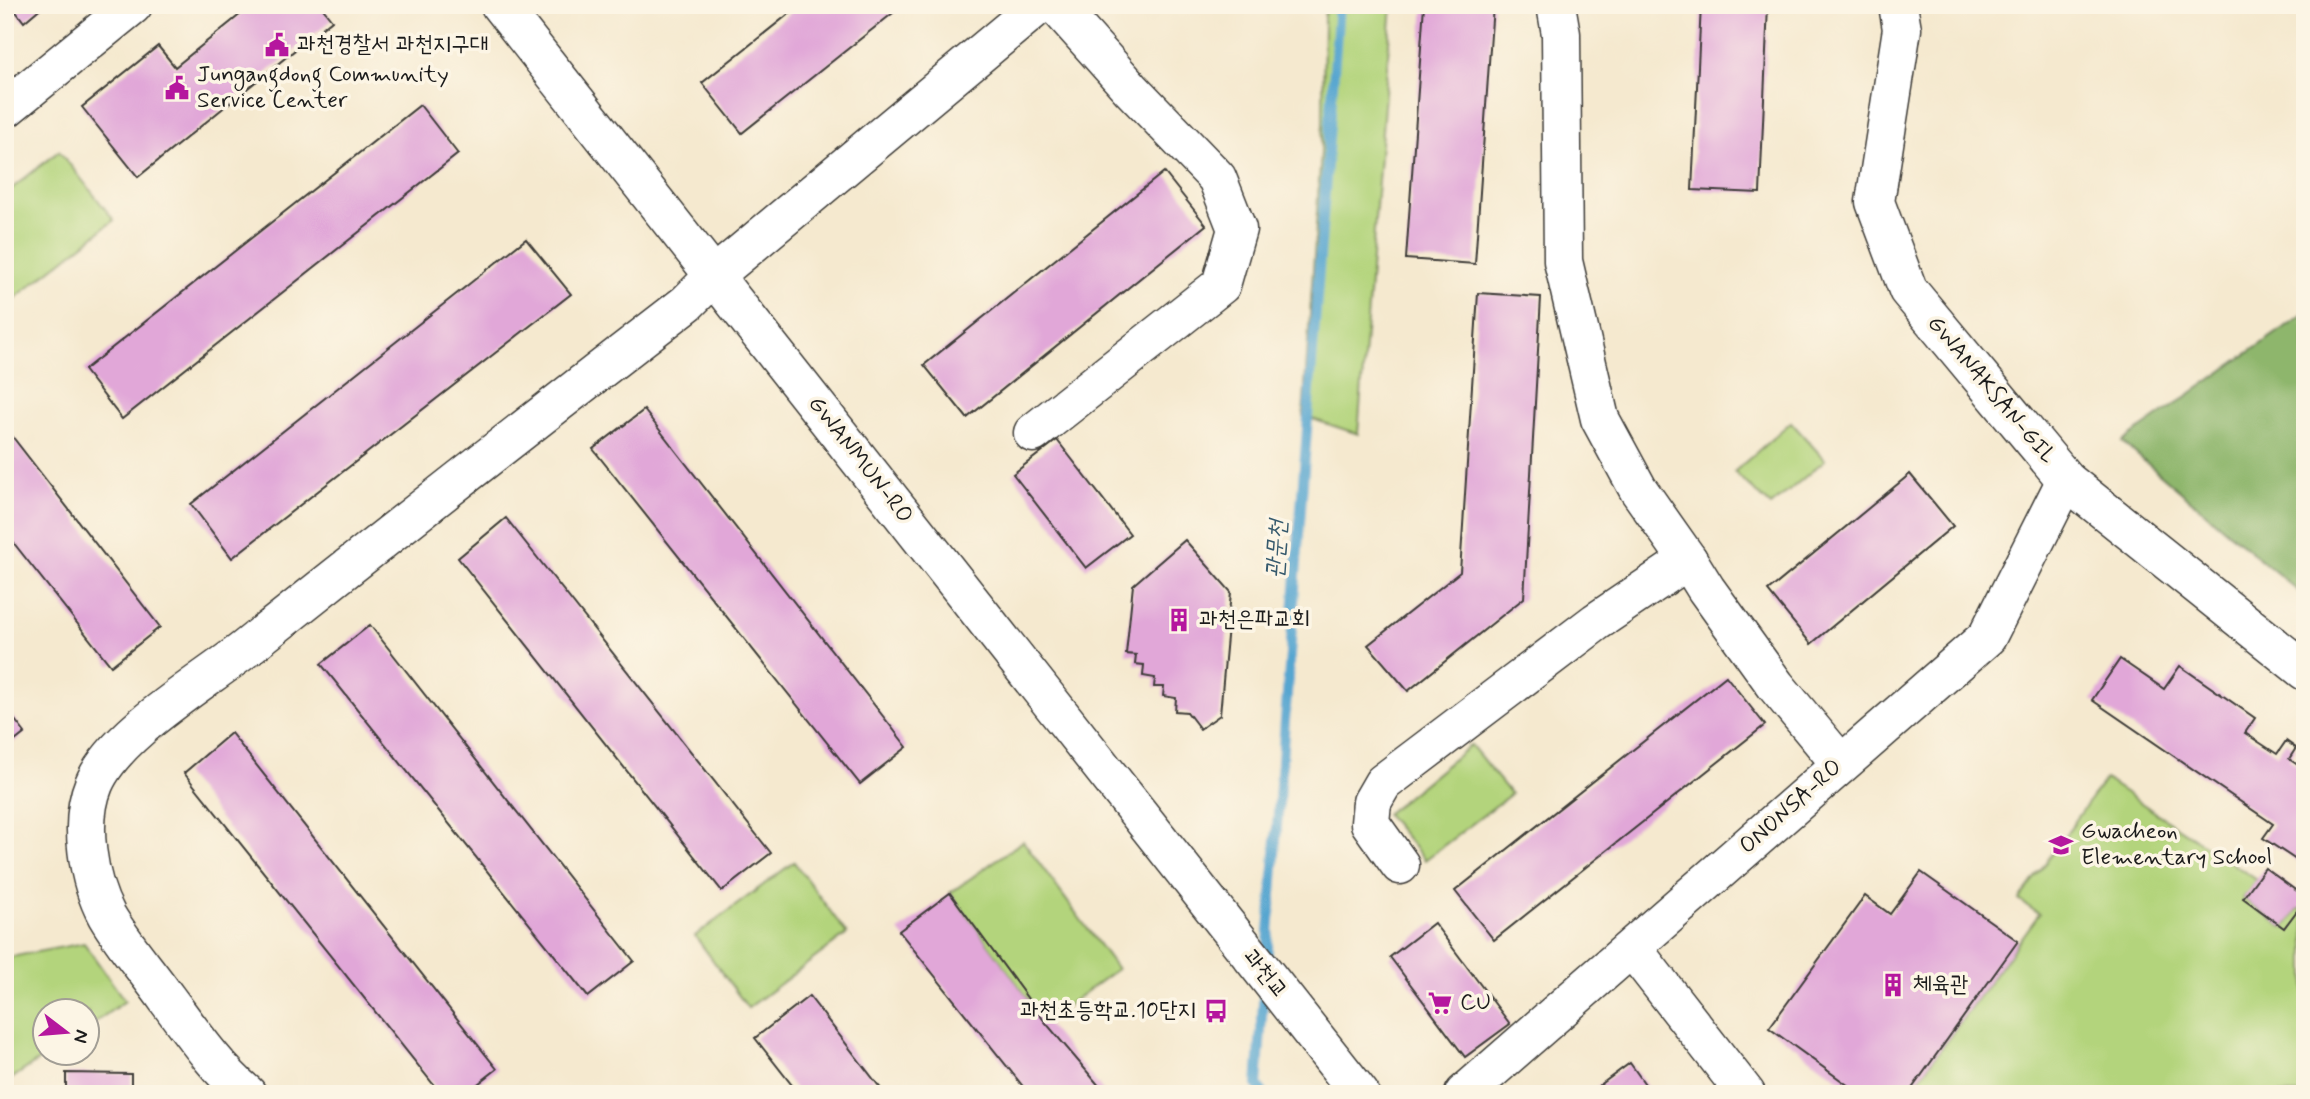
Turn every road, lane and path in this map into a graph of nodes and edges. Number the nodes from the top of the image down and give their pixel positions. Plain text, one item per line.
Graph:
1 (133, 5) edge
2 (500, 5) edge
3 (1039, 5) edge
4 (1056, 5) edge
5 (1556, 5) edge
6 (1898, 5) edge
7 (5, 109) edge
8 (715, 275) junction
9 (1033, 433) dead end
10 (2066, 480) junction
11 (1688, 560) junction
12 (2305, 671) edge
13 (1840, 763) junction
14 (1400, 865) dead end
15 (1219, 917) joint
16 (1632, 948) junction
17 (247, 1094) edge
18 (1360, 1094) edge
19 (1464, 1094) edge
20 (1746, 1094) edge

1 - 7 street
2 - 8 street, GWANMUN-RO
3 - 8 street
4 - 9 street
5 - 11 street
6 - 10 street, GWANAKSAN-GIL
8 - 15 street, GWANMUN-RO
8 - 17 street
10 - 12 street, GWANAKSAN-GIL
10 - 13 street, ONONSA-RO
11 - 13 street
11 - 14 street
13 - 16 street, ONONSA-RO
15 - 18 street, 과천교
16 - 19 street, ONONSA-RO
16 - 20 street

